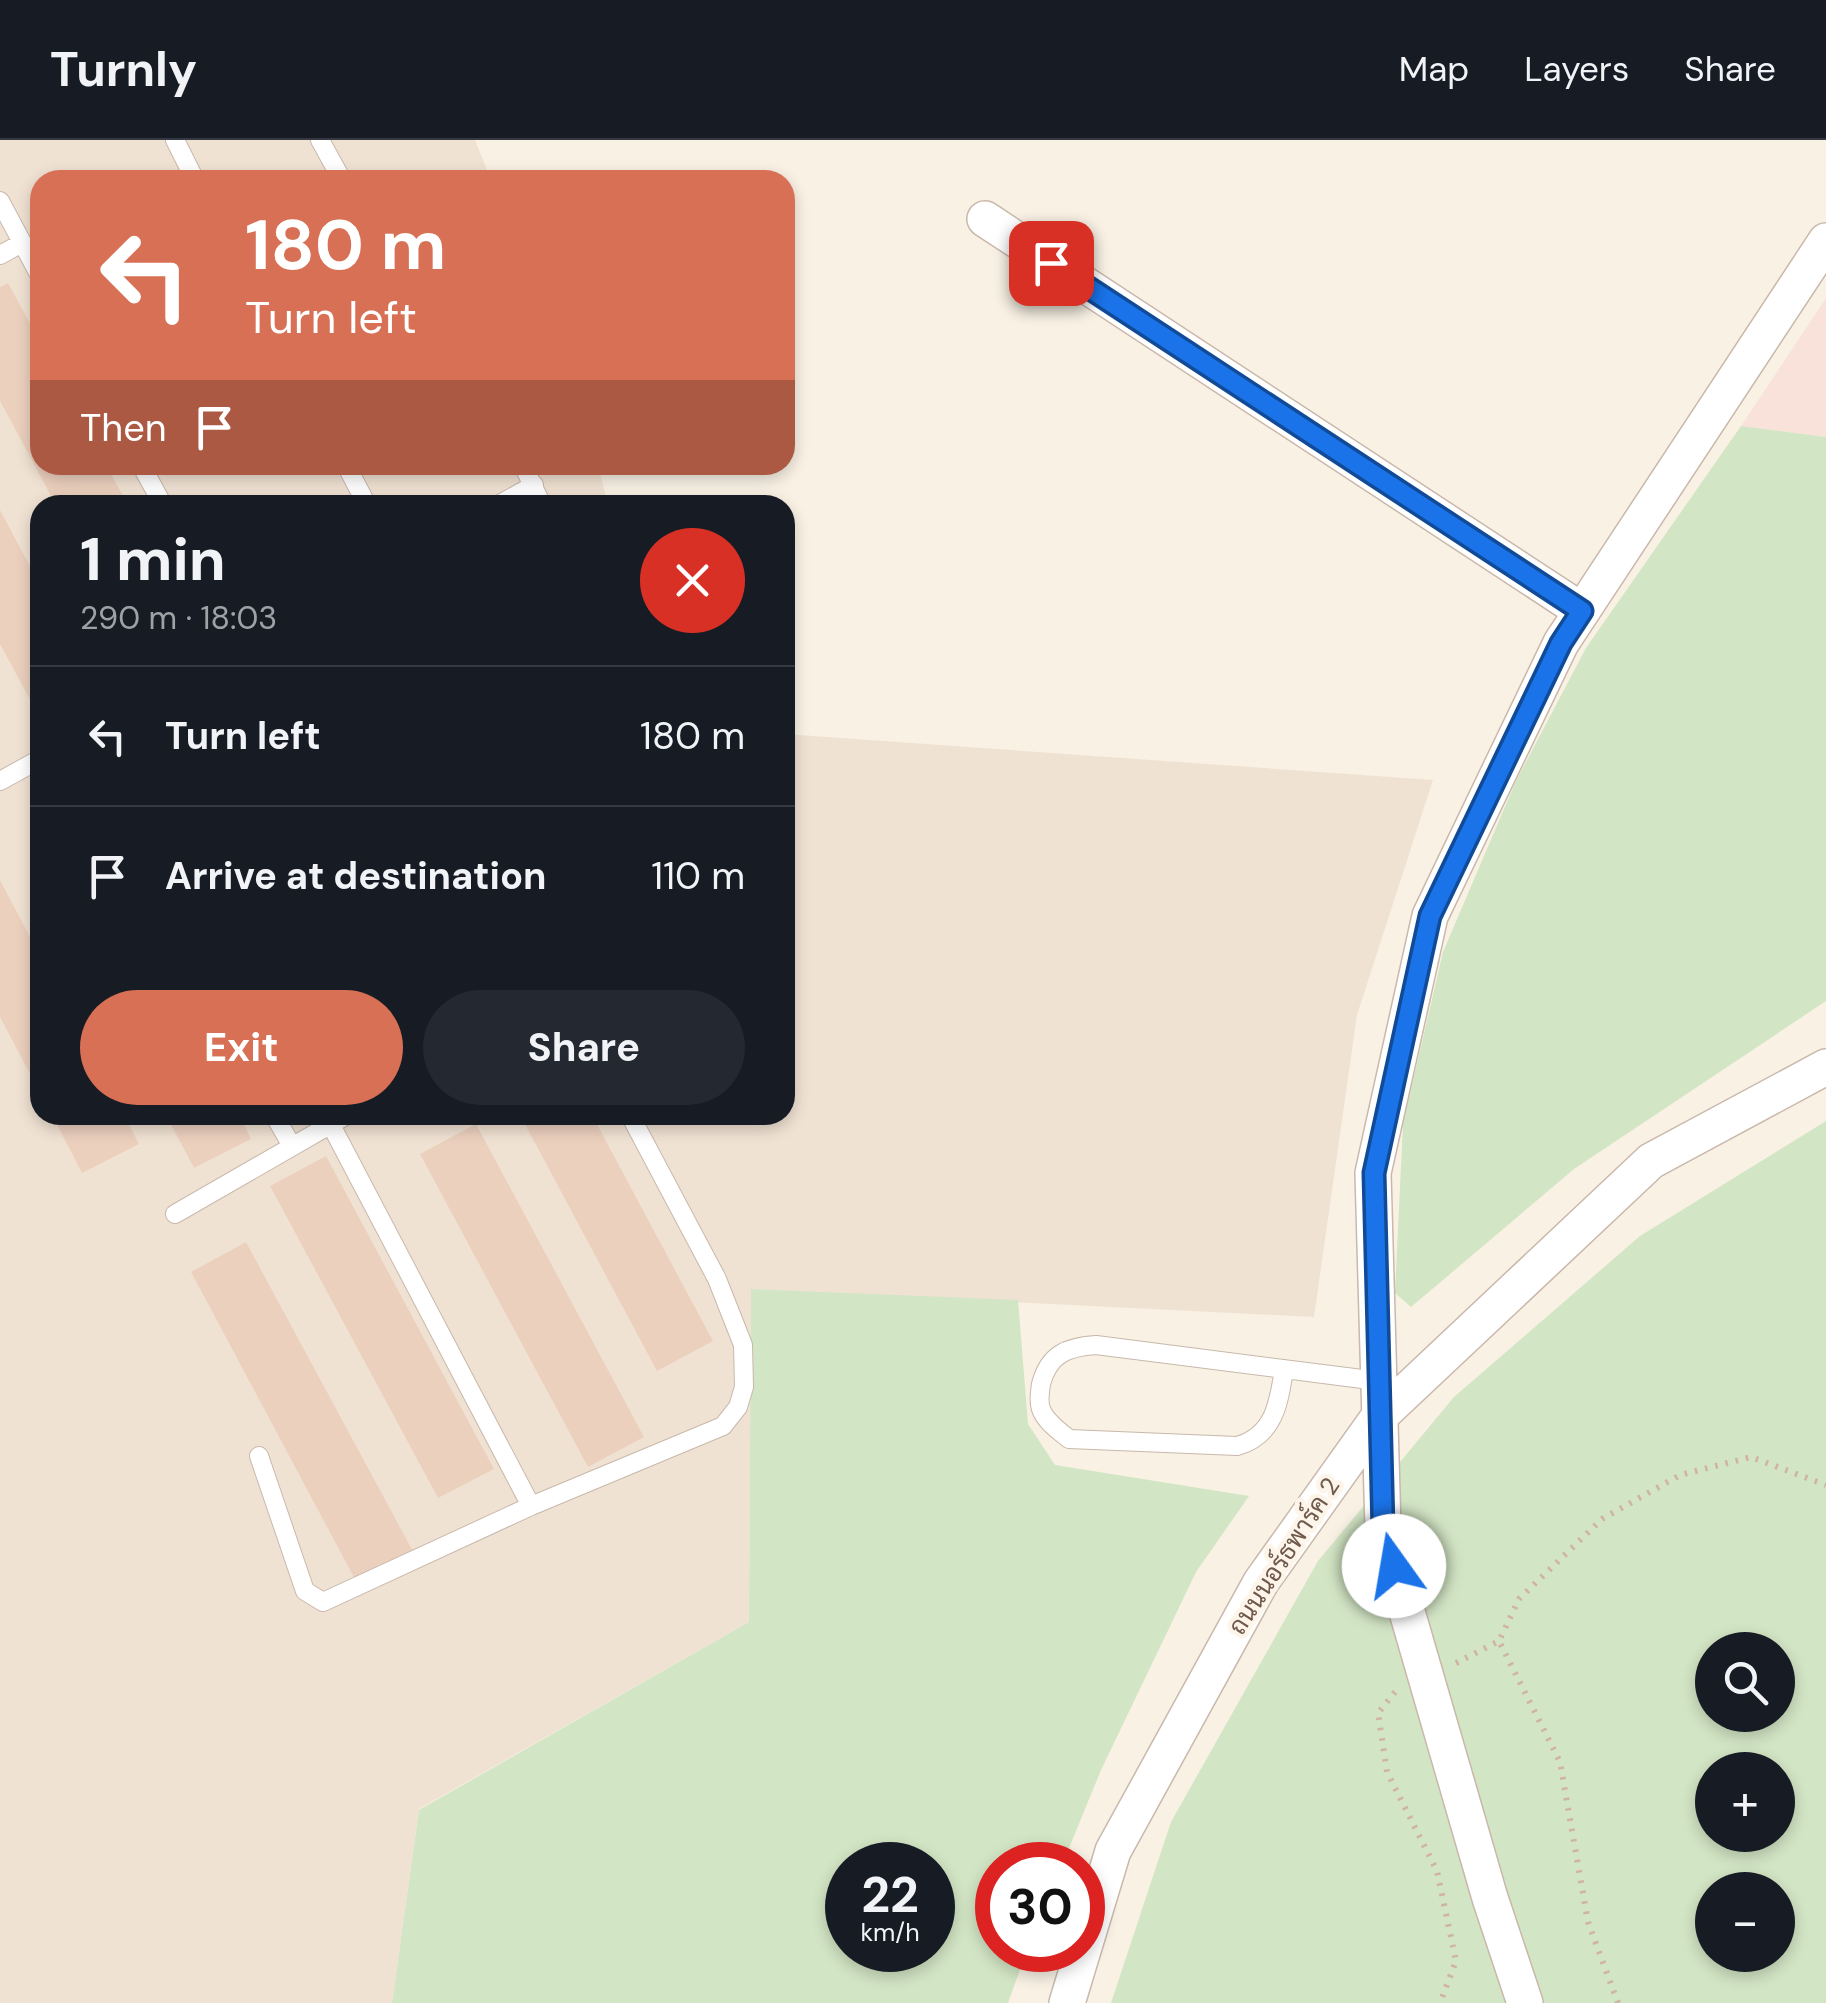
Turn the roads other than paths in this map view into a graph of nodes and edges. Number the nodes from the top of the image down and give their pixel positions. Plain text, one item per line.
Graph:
1 (176, 140) edge
2 (320, 140) edge
3 (190, 170) edge
4 (336, 170) edge
5 (0, 201) edge
6 (984, 219) dead end
7 (1826, 240) edge
8 (22, 243) junction
9 (0, 255) edge
10 (30, 258) edge
11 (528, 475) edge
12 (534, 485) junction
13 (516, 495) edge
14 (538, 495) edge
15 (1582, 611) junction
16 (30, 764) edge
17 (0, 781) edge
18 (1826, 1067) edge
19 (280, 1125) edge
20 (330, 1125) edge
21 (341, 1125) edge
22 (635, 1125) edge
23 (292, 1146) junction
24 (175, 1214) dead end
25 (1284, 1369) junction
26 (1378, 1381) junction
27 (1378, 1418) junction
28 (259, 1456) dead end
29 (531, 1506) junction
30 (1067, 2003) edge
31 (1524, 2003) edge

1 - 3 lane
2 - 4 lane
5 - 8 lane
6 - 15 street
7 - 15 street
8 - 9 lane
8 - 10 lane
11 - 12 lane
12 - 13 lane
12 - 14 lane
15 - 26 street
16 - 17 lane
18 - 27 street, ถนนนอร์ธพาร์ค 2
19 - 23 lane
20 - 23 lane
21 - 29 lane
22 - 29 lane
23 - 24 lane
25 - 25 lane
25 - 26 lane
26 - 27 street
27 - 30 street, ถนนนอร์ธพาร์ค 2
27 - 31 street
28 - 29 lane

